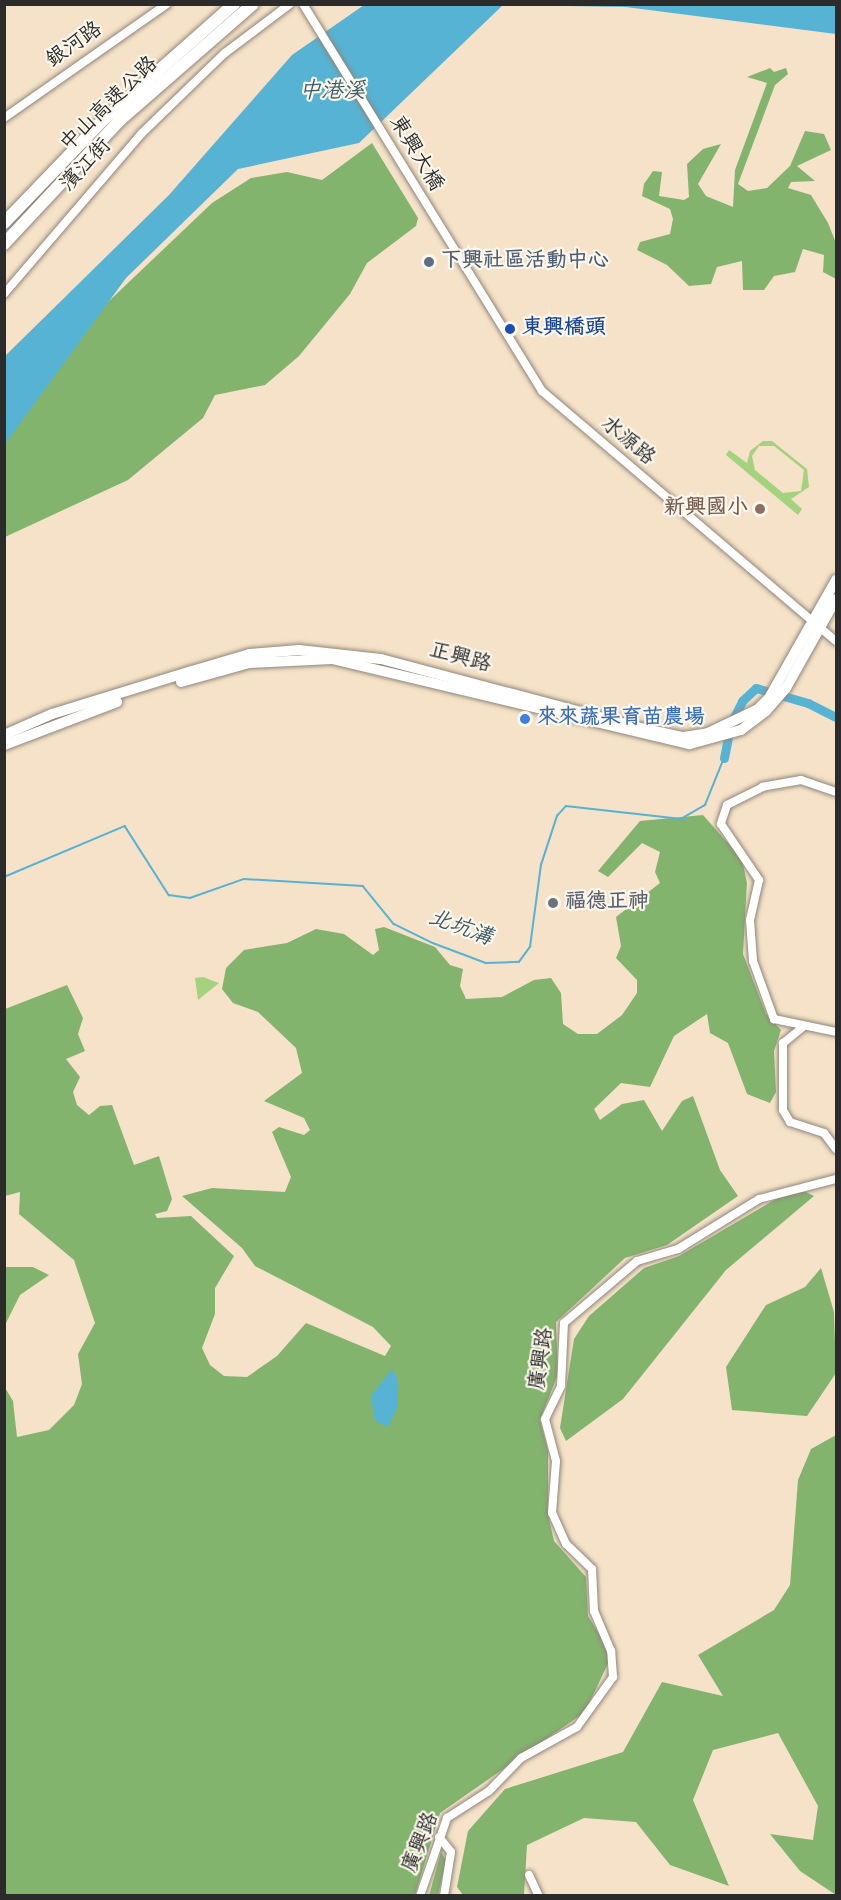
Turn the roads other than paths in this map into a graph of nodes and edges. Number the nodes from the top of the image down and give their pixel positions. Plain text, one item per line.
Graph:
1 (167, 4) edge
2 (234, 4) edge
3 (253, 4) edge
4 (290, 4) edge
5 (303, 4) edge
6 (4, 118) edge
7 (4, 223) edge
8 (440, 230) joint
9 (4, 244) edge
10 (4, 294) edge
11 (837, 580) edge
12 (837, 598) edge
13 (817, 626) junction
14 (837, 641) edge
15 (773, 699) junction
16 (727, 731) junction
17 (4, 735) edge
18 (4, 745) edge
19 (837, 792) edge
20 (802, 1027) junction
21 (837, 1032) edge
22 (837, 1149) edge
23 (837, 1179) edge
24 (439, 1837) junction
25 (529, 1875) dead end
26 (420, 1896) edge
27 (444, 1896) edge
28 (539, 1896) edge

1 - 6 street, 銀河路
2 - 7 highway, 中山高速公路
3 - 9 highway, 中山高速公路
4 - 10 street, 濱江街
5 - 8 street, 東興大橋
8 - 13 street, 水源路
11 - 13 main road, 正興路
12 - 13 main road, 正興路
13 - 14 street, 水源路
13 - 15 main road, 正興路
15 - 16 main road, 正興路
15 - 16 main road, 正興路
16 - 17 main road, 正興路
16 - 18 main road, 正興路
19 - 20 street
20 - 21 street
20 - 22 street
23 - 24 street, 廣興路
24 - 26 street, 廣興路
24 - 27 street
25 - 28 street

